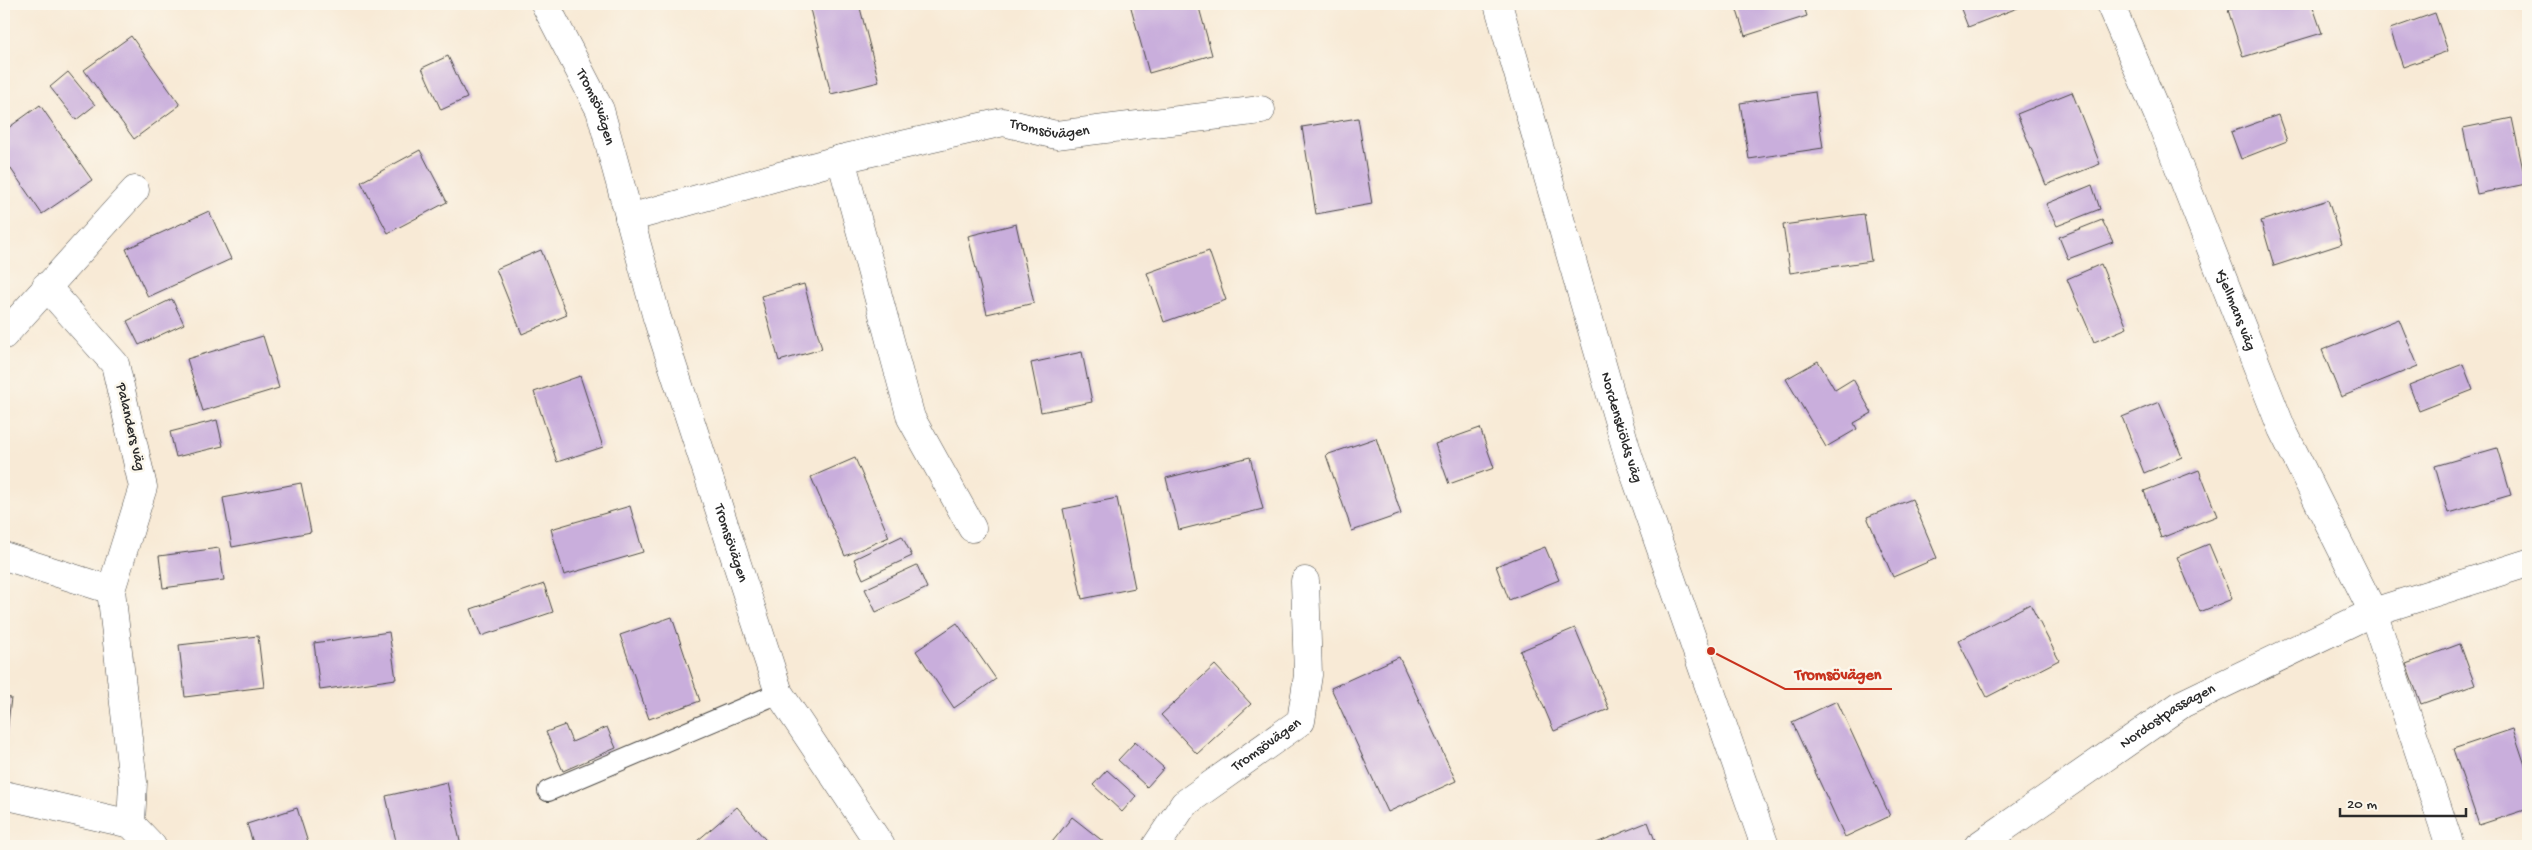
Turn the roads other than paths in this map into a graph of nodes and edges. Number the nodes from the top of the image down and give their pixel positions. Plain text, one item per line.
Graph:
1 (545, 4) edge
2 (1498, 4) edge
3 (2110, 4) edge
4 (1261, 110) dead end
5 (840, 159) junction
6 (135, 190) dead end
7 (630, 218) junction
8 (46, 286) junction
9 (4, 335) edge
10 (972, 528) dead end
11 (4, 556) edge
12 (2528, 563) edge
13 (1305, 581) dead end
14 (111, 590) junction
15 (2373, 612) junction
16 (779, 693) junction
17 (548, 791) dead end
18 (4, 795) edge
19 (132, 824) junction
20 (152, 846) edge
21 (880, 846) edge
22 (1156, 846) edge
23 (1765, 846) edge
24 (1978, 846) edge
25 (2450, 846) edge

1 - 7 street, Tromsövägen
2 - 23 street, Nordenskiölds väg
3 - 15 street, Kjellmans väg
4 - 5 street, Tromsövägen
5 - 7 street, Tromsövägen
5 - 10 street
6 - 8 street
7 - 16 street, Tromsövägen
8 - 9 street
8 - 14 street, Palanders väg
11 - 14 street
12 - 15 street, Nordostpassagen
13 - 22 street, Tromsövägen
14 - 19 street, Palanders väg
15 - 24 street, Nordostpassagen
15 - 25 street
16 - 17 lane
16 - 21 street, Tromsövägen
18 - 19 street
19 - 20 street

